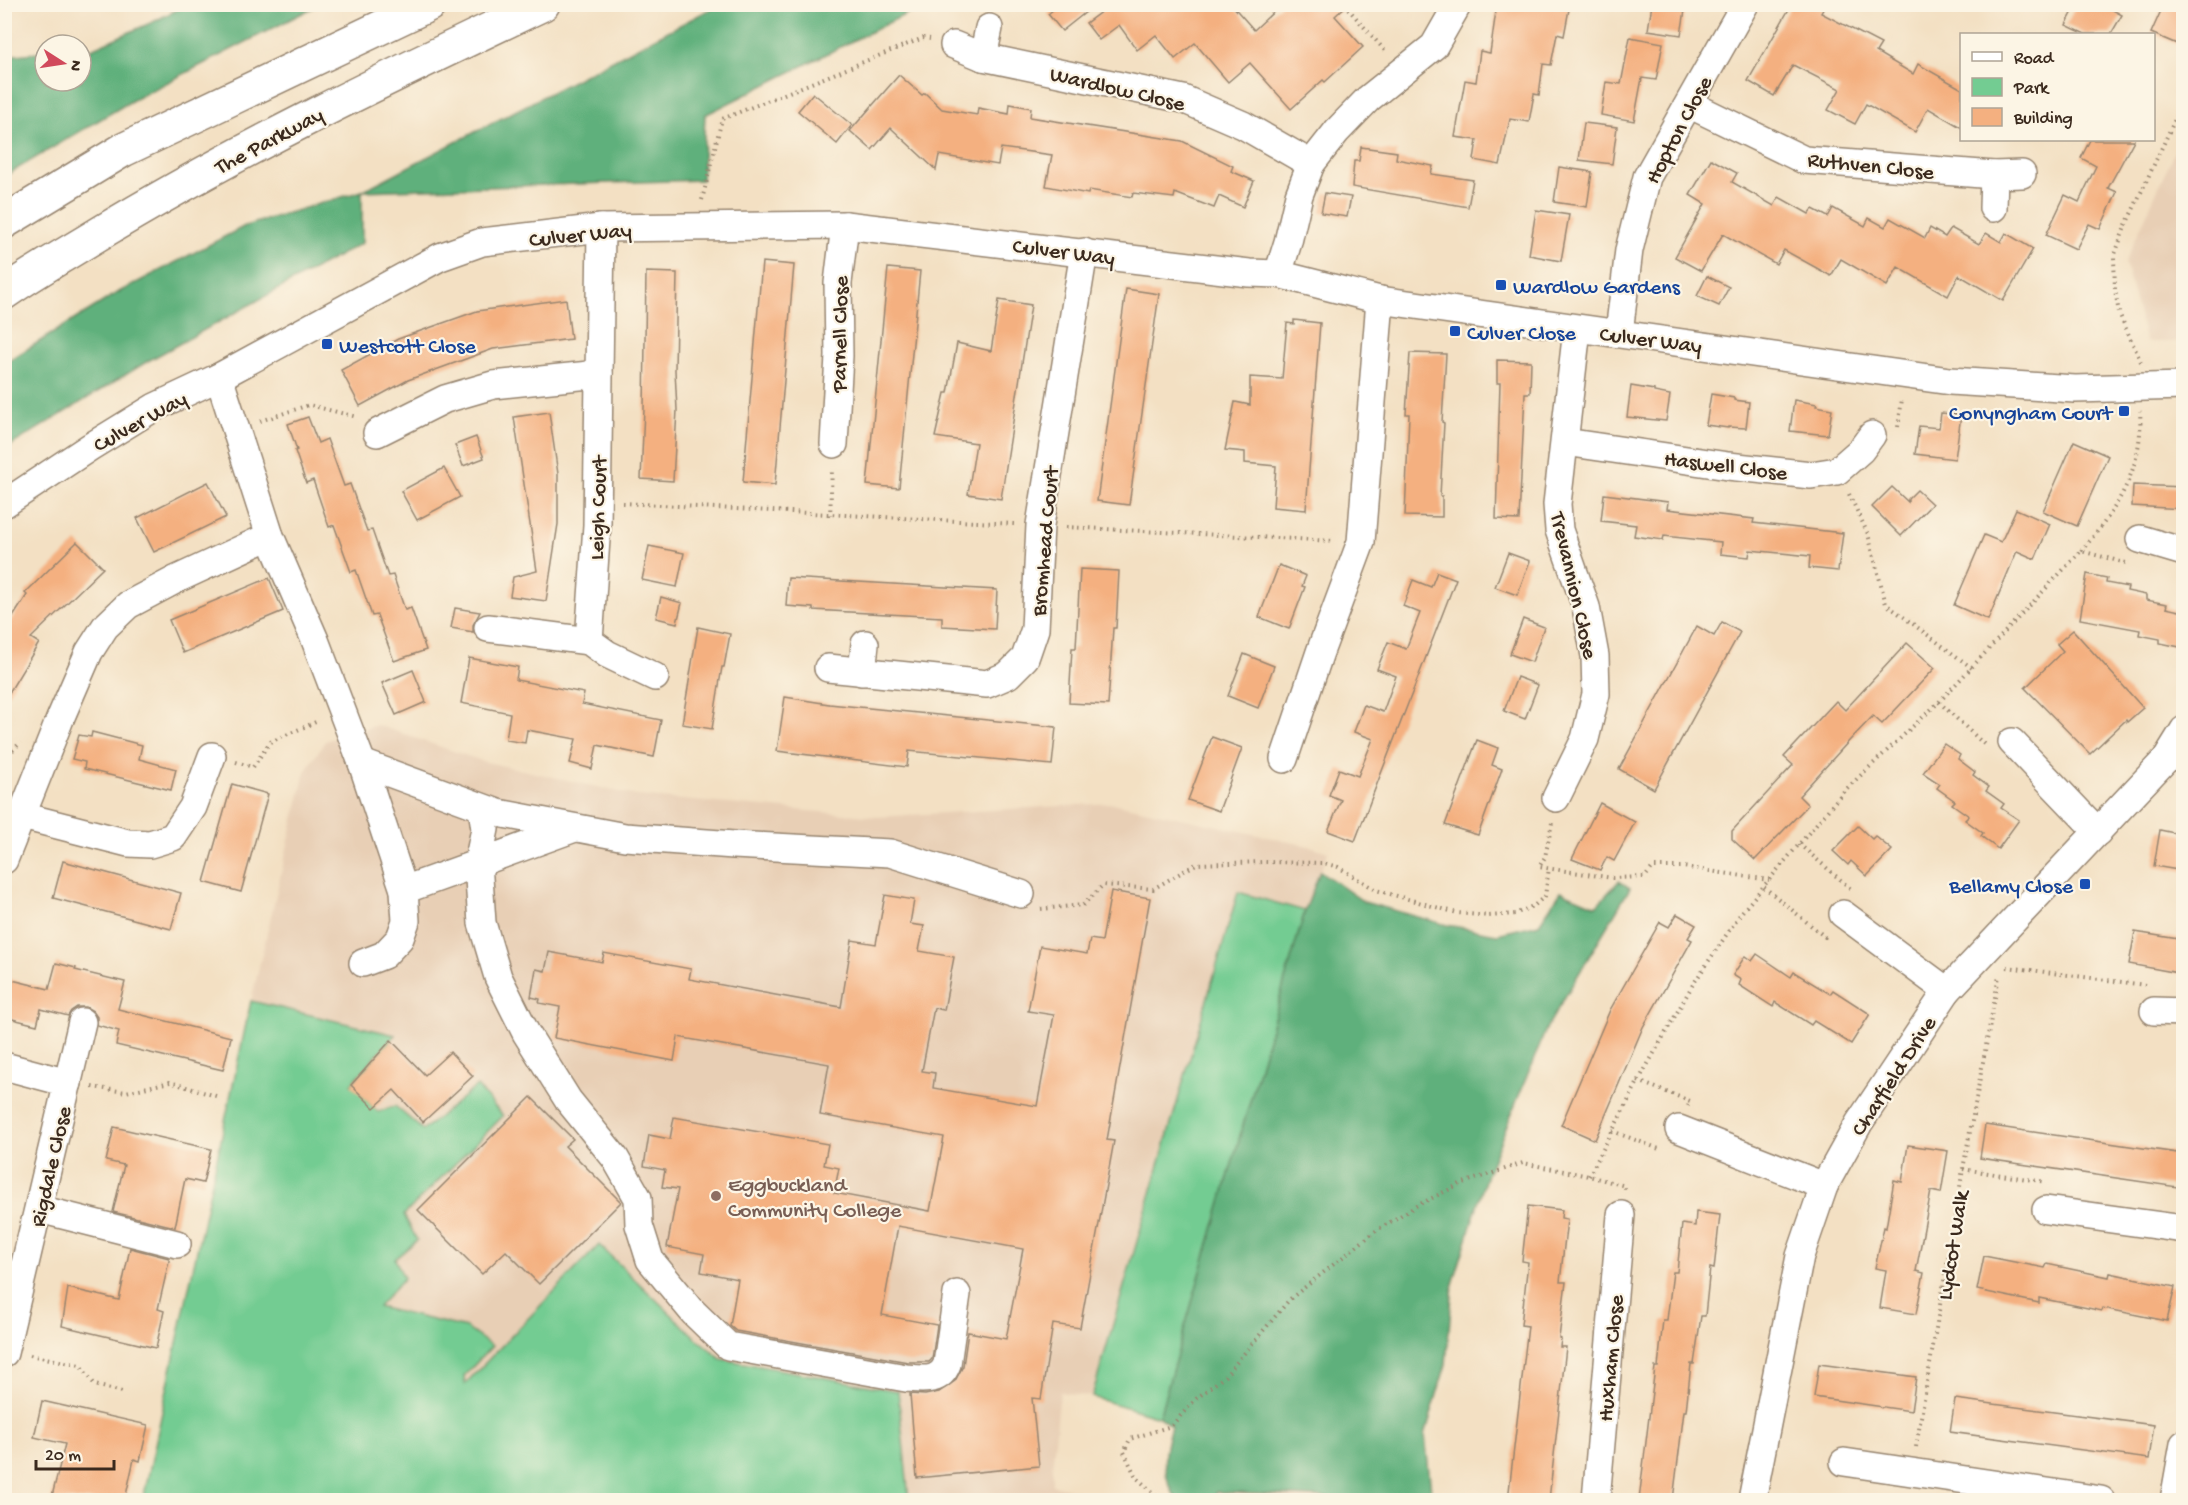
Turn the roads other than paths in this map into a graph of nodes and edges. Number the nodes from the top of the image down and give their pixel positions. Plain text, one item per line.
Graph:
1 (430, 4) edge
2 (543, 4) edge
3 (1458, 4) edge
4 (1745, 4) edge
5 (989, 28) dead end
6 (954, 45) road end
7 (982, 57) junction
8 (1689, 104) junction
9 (1311, 164) junction
10 (2022, 174) dead end
11 (1994, 175) junction
12 (1993, 208) dead end
13 (4, 222) edge
14 (845, 225) junction
15 (601, 228) junction
16 (1084, 252) junction
17 (1278, 274) junction
18 (4, 293) edge
19 (1380, 300) junction
20 (1577, 329) junction
21 (1619, 333) junction
22 (599, 374) junction
23 (219, 377) junction
24 (2161, 386) edge
25 (377, 433) road end
26 (1872, 435) dead end
27 (1565, 442) junction
28 (834, 444) road end
29 (4, 504) edge
30 (270, 536) junction
31 (2140, 539) road end
32 (2184, 552) edge
33 (488, 628) dead end
34 (590, 641) junction
35 (865, 644) dead end
36 (828, 668) dead end
37 (862, 672) junction
38 (655, 677) dead end
39 (2184, 730) edge
40 (2012, 742) dead end
41 (212, 756) road end
42 (1284, 759) dead end
43 (362, 763) junction
44 (2175, 765) edge
45 (1556, 798) road end
46 (482, 808) junction
47 (22, 816) junction
48 (575, 828) junction
49 (2098, 832) junction
50 (4, 860) edge
51 (478, 863) junction
52 (404, 890) junction
53 (1021, 894) road end
54 (1843, 914) dead end
55 (363, 963) dead end
56 (1947, 991) junction
57 (2154, 1011) dead end
58 (2184, 1012) edge
59 (82, 1022) dead end
60 (4, 1066) edge
61 (68, 1083) junction
62 (1675, 1141) road end
63 (1824, 1186) junction
64 (39, 1209) junction
65 (2046, 1210) dead end
66 (1621, 1215) road end
67 (2184, 1229) edge
68 (177, 1244) dead end
69 (957, 1294) dead end
70 (5, 1352) edge
71 (2184, 1444) edge
72 (1844, 1462) dead end
73 (1596, 1500) edge
74 (1752, 1500) edge
75 (2101, 1500) edge
76 (2174, 1500) edge

1 - 13 highway
2 - 18 highway, The Parkway
3 - 9 street
4 - 8 street, Hopton Close
5 - 7 street
6 - 7 street, Wardlow Close
7 - 9 street, Wardlow Close
8 - 11 street, Ruthven Close
8 - 21 street, Hopton Close
9 - 17 street
10 - 11 street, Ruthven Close
11 - 12 street
14 - 15 street, Culver Way
14 - 16 street, Culver Way
14 - 28 street, Parnell Close
15 - 22 street, Leigh Court
15 - 23 street, Culver Way
16 - 17 street, Culver Way
16 - 37 street, Bromhead Court
17 - 19 street, Culver Way
19 - 20 street, Culver Way
19 - 42 street
20 - 21 street, Culver Way
20 - 27 street, Trevannion Close
21 - 24 street, Culver Way
22 - 25 street
22 - 34 street, Leigh Court
23 - 29 street, Culver Way
23 - 30 street
26 - 27 street, Haswell Close
27 - 45 street, Trevannion Close
30 - 43 street
30 - 47 street
31 - 32 street
33 - 34 street
34 - 38 street
35 - 37 street
36 - 37 street, Bromhead Court
39 - 44 street, Charfield Drive
40 - 49 street
41 - 47 street
43 - 46 street
43 - 52 street
44 - 49 street, Charfield Drive
46 - 48 street
46 - 51 street
47 - 50 street
48 - 51 street
48 - 53 street
49 - 56 street, Charfield Drive
51 - 52 street
51 - 69 street
52 - 55 street
54 - 56 street
56 - 63 street, Charfield Drive
57 - 58 street
59 - 61 street, Rigdale Close
60 - 61 street, Rigdale Close
61 - 64 street, Rigdale Close
62 - 63 street
63 - 74 street, Charfield Drive
64 - 68 street
64 - 70 street, Rigdale Close
65 - 67 street
66 - 73 street, Huxham Close
71 - 76 street
72 - 75 street

